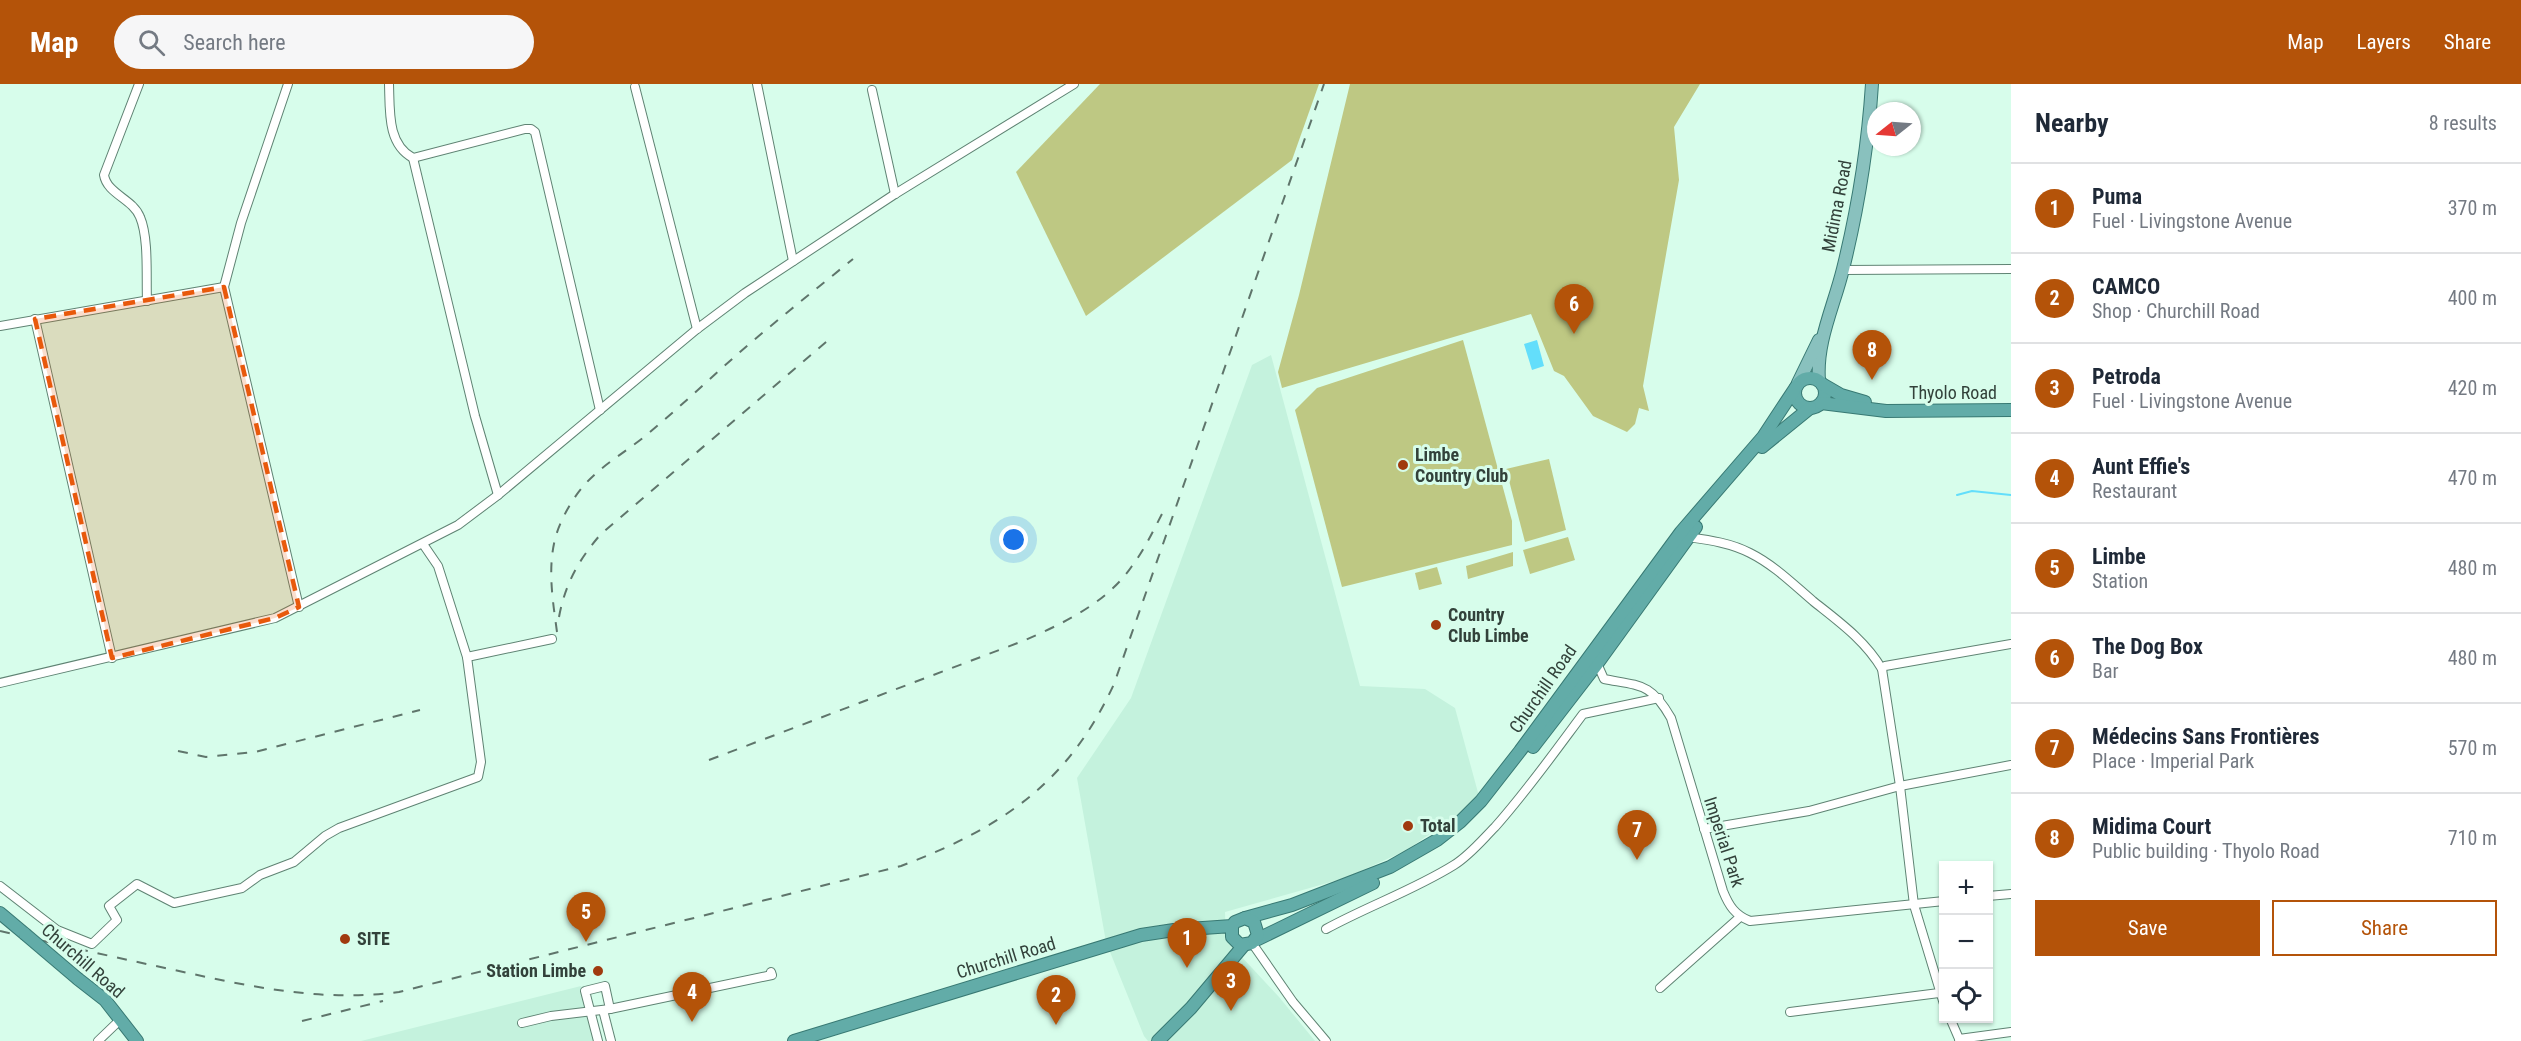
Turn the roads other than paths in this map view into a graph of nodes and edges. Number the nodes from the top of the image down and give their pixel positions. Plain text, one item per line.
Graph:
1 (139, 84) edge
2 (288, 84) edge
3 (389, 84) edge
4 (757, 84) edge
5 (1074, 84) edge
6 (1872, 84) edge
7 (635, 87) dead end
8 (872, 90) dead end
9 (413, 158) junction
10 (896, 194) junction
11 (793, 261) junction
12 (2011, 269) edge
13 (1843, 270) junction
14 (224, 287) junction
15 (147, 301) junction
16 (34, 319) junction
17 (0, 326) edge
18 (698, 329) junction
19 (1824, 332) junction
20 (1821, 382) junction
21 (1797, 385) junction
22 (1815, 405) junction
23 (600, 410) junction
24 (2011, 410) edge
25 (1895, 411) junction
26 (498, 495) junction
27 (1684, 535) junction
28 (423, 544) junction
29 (299, 607) junction
30 (552, 639) dead end
31 (2011, 644) edge
32 (1592, 651) junction
33 (467, 657) junction
34 (111, 658) junction
35 (1597, 664) junction
36 (1882, 669) junction
37 (0, 683) edge
38 (1659, 698) junction
39 (2011, 765) edge
40 (1900, 786) junction
41 (1704, 830) junction
42 (0, 886) edge
43 (2011, 894) edge
44 (1993, 896) edge
45 (1939, 902) edge
46 (1914, 905) junction
47 (0, 913) edge
48 (1740, 917) junction
49 (1245, 918) junction
50 (1232, 926) junction
51 (1326, 928) dead end
52 (1251, 943) junction
53 (771, 972) dead end
54 (1660, 988) dead end
55 (1939, 993) joint
56 (607, 1010) junction
57 (590, 1012) junction
58 (1790, 1012) dead end
59 (121, 1019) junction
60 (522, 1023) dead end
61 (1952, 1023) edge
62 (2011, 1032) edge
63 (1959, 1040) edge
64 (99, 1041) edge
65 (137, 1041) edge
66 (598, 1041) edge
67 (611, 1041) edge
68 (794, 1041) edge
69 (1158, 1041) edge
70 (1326, 1041) edge

1 - 15 street
2 - 14 street
3 - 9 street
4 - 11 street
5 - 10 street
6 - 13 main road, Midima Road
7 - 18 street
8 - 10 street
9 - 23 street
9 - 26 street
10 - 11 street
11 - 18 street
12 - 13 street
13 - 19 main road, Midima Road
14 - 15 street
14 - 29 street
15 - 16 street
16 - 17 street
16 - 34 street
18 - 23 street
19 - 20 main road, Midima Road
19 - 21 main road, Midima Road
20 - 21 highway
20 - 22 highway
20 - 25 highway, Thyolo Road
21 - 22 highway
21 - 27 highway, Churchill Road
22 - 25 highway, Thyolo Road
22 - 27 highway, Churchill Road
23 - 26 street
24 - 25 highway, Thyolo Road
26 - 28 street
27 - 32 highway, Churchill Road
27 - 35 highway, Churchill Road
27 - 36 street
28 - 29 street
28 - 33 street
29 - 34 street
30 - 33 street
31 - 36 street
32 - 35 street
32 - 49 highway, Churchill Road
33 - 42 street
34 - 37 street
35 - 38 street
35 - 52 highway, Churchill Road
36 - 40 street
38 - 41 street, Imperial Park
38 - 51 street
39 - 40 street
40 - 41 street
40 - 46 street
41 - 48 street, Imperial Park
43 - 44 street
45 - 46 street
46 - 48 street
46 - 55 street
47 - 59 highway, Churchill Road, bridge
48 - 54 street
49 - 50 highway, Churchill Road
49 - 52 highway
50 - 52 highway
50 - 68 highway, Churchill Road
52 - 69 highway
52 - 70 street
53 - 56 street
55 - 58 street
56 - 57 street
56 - 57 street
56 - 67 street
57 - 60 street
57 - 66 street
59 - 64 street
59 - 65 highway, Churchill Road
61 - 63 street
62 - 63 street

